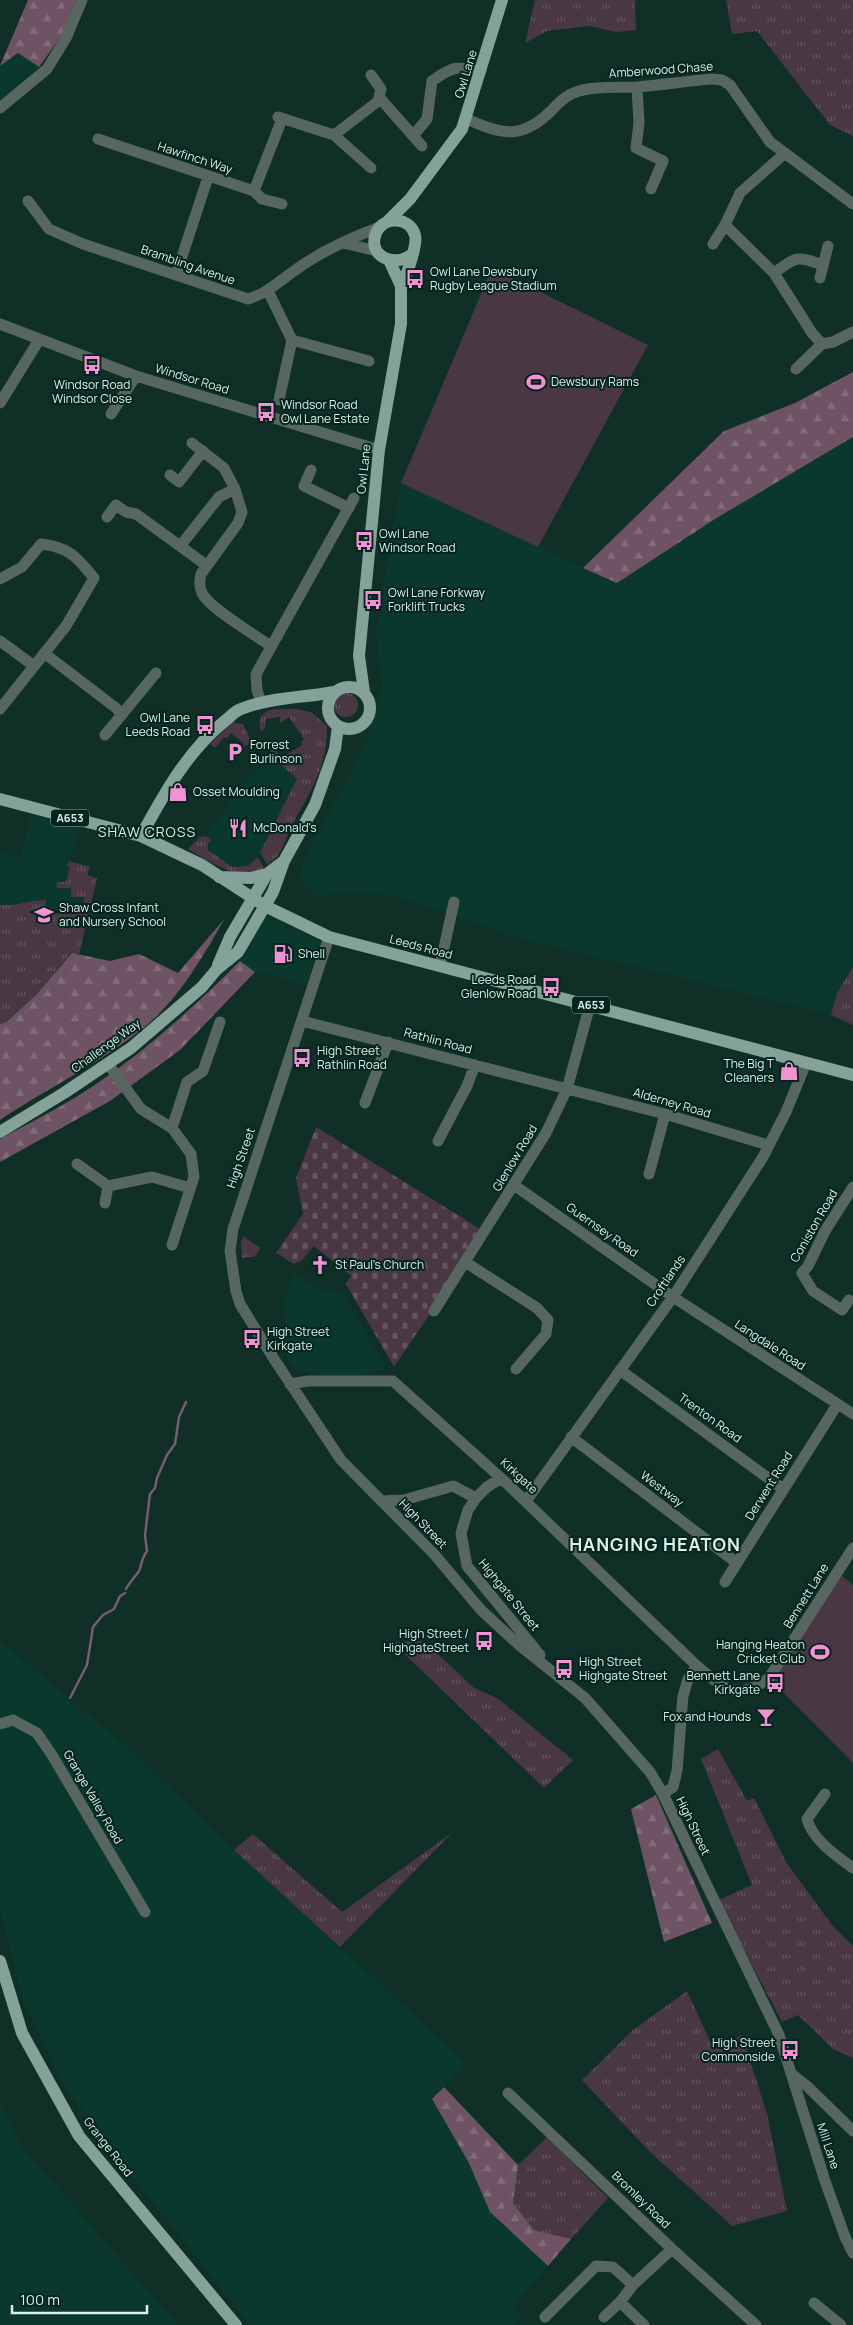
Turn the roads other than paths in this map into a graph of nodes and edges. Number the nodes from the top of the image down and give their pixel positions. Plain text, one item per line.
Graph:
1 (82, 0) edge
2 (502, 0) edge
3 (481, 70) junction
4 (372, 75) dead end
5 (637, 87) junction
6 (381, 99) junction
7 (0, 108) edge
8 (467, 119) junction
9 (334, 135) junction
10 (413, 136) junction
11 (98, 140) dead end
12 (422, 146) dead end
13 (784, 154) junction
14 (371, 168) dead end
15 (208, 177) junction
16 (650, 189) dead end
17 (254, 191) junction
18 (410, 199) junction
19 (28, 201) dead end
20 (282, 204) dead end
21 (853, 204) edge
22 (406, 223) junction
23 (383, 224) junction
24 (725, 225) junction
25 (344, 243) junction
26 (713, 244) dead end
27 (828, 246) dead end
28 (377, 251) junction
29 (411, 255) junction
30 (389, 260) junction
31 (822, 265) junction
32 (774, 273) junction
33 (176, 276) junction
34 (820, 278) dead end
35 (401, 286) junction
36 (268, 291) junction
37 (0, 324) edge
38 (853, 332) edge
39 (39, 340) junction
40 (292, 340) junction
41 (822, 344) junction
42 (369, 361) dead end
43 (796, 369) dead end
44 (136, 376) junction
45 (279, 400) dead end
46 (0, 404) edge
47 (110, 414) dead end
48 (192, 444) dead end
49 (379, 450) junction
50 (203, 452) junction
51 (311, 470) dead end
52 (170, 475) dead end
53 (235, 489) junction
54 (106, 518) dead end
55 (181, 545) junction
56 (206, 565) junction
57 (0, 579) edge
58 (0, 641) edge
59 (271, 646) junction
60 (44, 654) junction
61 (359, 656) junction
62 (34, 666) junction
63 (156, 673) dead end
64 (349, 686) junction
65 (334, 692) junction
66 (364, 692) junction
67 (306, 697) junction
68 (262, 702) junction
69 (0, 709) edge
70 (328, 713) junction
71 (122, 715) junction
72 (338, 726) junction
73 (352, 729) junction
74 (105, 735) dead end
75 (335, 749) junction
76 (0, 799) edge
77 (153, 814) junction
78 (117, 830) junction
79 (141, 836) junction
80 (284, 861) junction
81 (267, 874) junction
82 (219, 877) junction
83 (254, 900) junction
84 (454, 902) dead end
85 (265, 906) junction
86 (329, 937) junction
87 (440, 966) junction
88 (217, 968) junction
89 (590, 1005) junction
90 (302, 1020) junction
91 (220, 1022) dead end
92 (388, 1042) junction
93 (806, 1063) junction
94 (108, 1064) junction
95 (475, 1065) junction
96 (853, 1075) edge
97 (567, 1089) junction
98 (365, 1103) dead end
99 (665, 1114) junction
100 (172, 1128) junction
101 (0, 1132) edge
102 (438, 1141) dead end
103 (768, 1145) junction
104 (76, 1164) dead end
105 (649, 1174) dead end
106 (514, 1185) junction
107 (108, 1186) junction
108 (853, 1187) edge
109 (190, 1188) junction
110 (105, 1203) dead end
111 (172, 1245) dead end
112 (465, 1262) junction
113 (673, 1297) junction
114 (849, 1300) dead end
115 (434, 1311) dead end
116 (516, 1369) dead end
117 (620, 1370) junction
118 (290, 1384) junction
119 (837, 1405) junction
120 (853, 1414) edge
121 (571, 1437) junction
122 (501, 1478) junction
123 (783, 1489) junction
124 (476, 1498) junction
125 (381, 1500) junction
126 (526, 1501) junction
127 (853, 1548) edge
128 (737, 1563) junction
129 (725, 1582) dead end
130 (697, 1666) junction
131 (558, 1675) junction
132 (737, 1692) joint
133 (0, 1724) edge
134 (663, 1794) junction
135 (825, 1794) dead end
136 (853, 1868) edge
137 (145, 1912) dead end
138 (0, 1961) edge
139 (793, 2075) junction
140 (508, 2094) dead end
141 (853, 2131) edge
142 (672, 2249) junction
143 (853, 2253) edge
144 (633, 2285) junction
145 (620, 2302) junction
146 (814, 2302) dead end
147 (542, 2316) dead end
148 (604, 2317) dead end
149 (236, 2325) edge
150 (644, 2325) edge
151 (756, 2325) edge
152 (841, 2325) edge

1 - 7 street
2 - 3 main road, Owl Lane
3 - 8 main road, Owl Lane
3 - 10 street
4 - 6 street
5 - 8 street, Amberwood Chase
5 - 13 street, Amberwood Chase
5 - 16 street
6 - 9 street
6 - 10 street
8 - 18 main road, Owl Lane
9 - 14 street
9 - 17 street
10 - 12 street
11 - 15 street, Hawfinch Way
13 - 21 street, Amberwood Chase
13 - 24 street
15 - 17 street, Hawfinch Way
15 - 33 street
17 - 20 street, Hawfinch Way
18 - 22 main road, Owl Lane
18 - 23 main road, Owl Lane
19 - 33 street, Brambling Avenue
22 - 23 main road
22 - 29 main road, Owl Lane
23 - 25 street, Brambling Avenue
23 - 28 main road
24 - 26 street
24 - 32 street
25 - 28 street
25 - 36 street, Brambling Avenue
27 - 31 street
28 - 30 main road, Owl Lane
29 - 30 main road
29 - 35 main road, Owl Lane
30 - 35 main road, Owl Lane
31 - 32 street
31 - 34 street
32 - 41 street
33 - 36 street, Brambling Avenue
35 - 49 main road, Owl Lane
36 - 40 street
37 - 39 street, Windsor Road
38 - 41 street
39 - 44 street, Windsor Road
39 - 46 street
40 - 42 street
40 - 45 street
41 - 43 street
44 - 47 street
44 - 49 street, Windsor Road
48 - 50 street
49 - 61 main road, Owl Lane
50 - 52 street
50 - 53 street
51 - 59 street, Owl Lane
53 - 55 street
53 - 56 street
54 - 55 street
55 - 56 street
56 - 59 street
57 - 60 street
58 - 62 street
59 - 68 street, Owl Lane
60 - 62 street
60 - 71 street
61 - 64 main road
61 - 66 main road
62 - 69 street
63 - 71 street
64 - 65 main road
64 - 66 main road
65 - 67 main road
65 - 70 main road
66 - 73 main road
67 - 68 main road
67 - 70 main road
68 - 77 main road
70 - 72 main road
71 - 74 street
72 - 73 main road
72 - 75 main road
73 - 75 main road
75 - 80 main road
76 - 78 main road, Leeds Road / A653
77 - 78 main road
77 - 79 main road
78 - 79 main road, Leeds Road / A653
79 - 82 main road, Leeds Road / A653
80 - 81 main road
80 - 85 main road, Challenge Way
81 - 82 main road
81 - 83 main road, Challenge Way
82 - 83 main road, Leeds Road / A653
83 - 85 main road, Leeds Road / A653
83 - 88 main road, Challenge Way
84 - 87 street
85 - 86 main road, Leeds Road / A653
85 - 88 main road, Challenge Way
86 - 87 main road, Leeds Road / A653
86 - 90 street, High Street
87 - 89 main road, Leeds Road / A653
88 - 94 main road, Challenge Way
89 - 93 main road, Leeds Road / A653
89 - 97 street, Glenlow Road
90 - 92 street, Rathlin Road
90 - 118 street, High Street
91 - 100 street
92 - 95 street, Rathlin Road
92 - 98 street
93 - 96 main road, Leeds Road / A653
93 - 103 street, Croftlands
94 - 100 street
94 - 101 main road, Challenge Way
95 - 97 street, Rathlin Road
95 - 102 street
97 - 99 street, Alderney Road
97 - 106 street, Glenlow Road
99 - 103 street, Alderney Road
99 - 105 street
100 - 109 street
103 - 113 street, Croftlands
104 - 107 street
106 - 112 street, Glenlow Road
106 - 113 street, Guernsey Road
107 - 109 street
107 - 110 street
108 - 114 street, Coniston Road
109 - 111 street
112 - 115 street, Glenlow Road
112 - 116 street
113 - 117 street, Croftlands
113 - 119 street, Langdale Road
117 - 121 street, Croftlands
117 - 123 street, Trenton Road
118 - 122 street, Kirkgate
118 - 125 street, High Street
119 - 120 street, Langdale Road
119 - 123 street, Derwent Road
121 - 126 street, Croftlands
121 - 128 street, Westway
122 - 124 street, Highgate Street
122 - 126 street, Kirkgate
123 - 128 street, Derwent Road
124 - 125 street
124 - 131 street, Highgate Street
125 - 131 street, High Street
126 - 130 street, Kirkgate
127 - 132 street, Bennett Lane
128 - 129 street, Derwent Road
130 - 132 street, Kirkgate
130 - 134 street
131 - 134 street, High Street
133 - 137 street, Grange Valley Road
134 - 139 street, High Street
135 - 136 street
138 - 149 main road, Grange Road
139 - 141 street
139 - 143 street, Mill Lane
140 - 142 street, Bromley Road
142 - 144 street
142 - 151 street, Bromley Road
144 - 145 street
144 - 147 street
145 - 148 street
145 - 150 street
146 - 152 street

